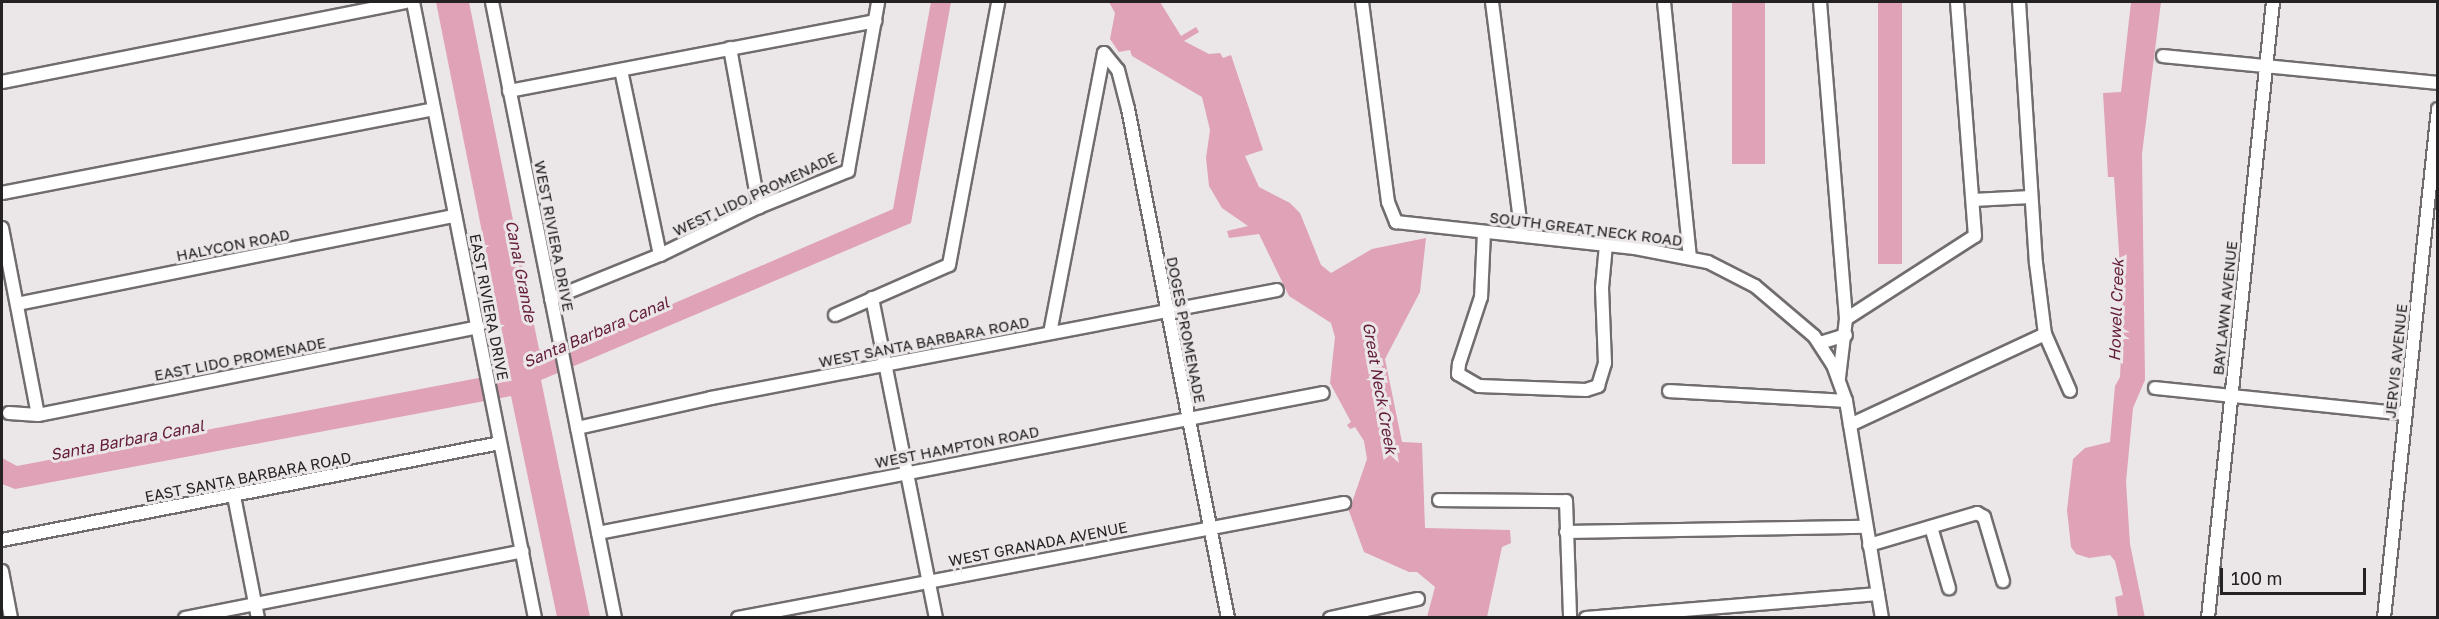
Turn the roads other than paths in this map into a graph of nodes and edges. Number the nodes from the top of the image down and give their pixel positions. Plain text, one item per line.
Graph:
1 (405, 2) edge
2 (413, 2) edge
3 (492, 2) edge
4 (879, 2) edge
5 (998, 2) edge
6 (1362, 2) edge
7 (1492, 2) edge
8 (1664, 2) edge
9 (1821, 2) edge
10 (1957, 2) edge
11 (2019, 2) edge
12 (2272, 2) edge
13 (875, 21) junction
14 (730, 48) junction
15 (2163, 56) dead end
16 (2266, 66) junction
17 (621, 70) junction
18 (2, 82) edge
19 (2438, 82) edge
20 (509, 91) junction
21 (434, 109) junction
22 (2438, 109) edge
23 (2, 193) edge
24 (2030, 197) junction
25 (1974, 200) junction
26 (759, 207) junction
27 (455, 216) junction
28 (2, 228) edge
29 (1484, 232) junction
30 (1522, 235) junction
31 (1606, 245) junction
32 (660, 255) junction
33 (1690, 257) junction
34 (1277, 290) dead end
35 (552, 298) junction
36 (872, 298) junction
37 (17, 304) junction
38 (1166, 310) junction
39 (835, 315) dead end
40 (1846, 319) junction
41 (478, 327) junction
42 (1050, 333) junction
43 (1846, 334) junction
44 (2045, 334) junction
45 (1820, 343) junction
46 (885, 365) junction
47 (1839, 378) junction
48 (2156, 388) dead end
49 (2070, 391) dead end
50 (1669, 392) dead end
51 (1323, 393) dead end
52 (2231, 396) junction
53 (1846, 401) junction
54 (9, 413) dead end
55 (2406, 414) junction
56 (38, 415) junction
57 (1189, 418) junction
58 (1851, 425) junction
59 (577, 428) junction
60 (500, 443) junction
61 (907, 472) junction
62 (234, 496) junction
63 (1439, 500) dead end
64 (1344, 503) dead end
65 (1209, 526) junction
66 (1865, 527) junction
67 (1931, 527) junction
68 (1566, 532) junction
69 (598, 533) junction
70 (2, 540) edge
71 (1869, 545) junction
72 (522, 550) junction
73 (2, 571) edge
74 (928, 581) junction
75 (2003, 581) dead end
76 (1949, 588) dead end
77 (1878, 594) junction
78 (1418, 599) dead end
79 (255, 604) junction
80 (1592, 617) edge
81 (11, 618) edge
82 (185, 618) edge
83 (258, 618) edge
84 (535, 618) edge
85 (615, 618) edge
86 (738, 618) edge
87 (936, 618) edge
88 (1228, 618) edge
89 (1330, 618) edge
90 (1570, 618) edge
91 (1882, 618) edge
92 (2208, 618) edge
93 (2384, 618) edge

1 - 18 street
2 - 21 street, EAST RIVIERA DRIVE
3 - 20 street, WEST RIVIERA DRIVE
4 - 13 street, WEST LIDO PROMENADE
5 - 36 street
6 - 29 street, SOUTH GREAT NECK ROAD
7 - 30 street
8 - 33 street
9 - 40 street
10 - 25 street
11 - 24 street
12 - 16 street, BAYLAWN AVENUE
13 - 14 street
13 - 26 street, WEST LIDO PROMENADE
14 - 17 street
14 - 26 street
15 - 16 street
16 - 19 street
16 - 52 street, BAYLAWN AVENUE
17 - 20 street
17 - 32 street
20 - 35 street, WEST RIVIERA DRIVE
21 - 23 street
21 - 27 street, EAST RIVIERA DRIVE
22 - 55 street, JERVIS AVENUE
24 - 25 street
24 - 44 street
25 - 40 street
26 - 32 street, WEST LIDO PROMENADE
27 - 37 street, HALYCON ROAD
27 - 41 street, EAST RIVIERA DRIVE
28 - 37 street
29 - 30 street, SOUTH GREAT NECK ROAD
29 - 31 street
30 - 31 street, SOUTH GREAT NECK ROAD
31 - 33 street, SOUTH GREAT NECK ROAD
32 - 35 street, WEST LIDO PROMENADE
33 - 45 street, SOUTH GREAT NECK ROAD
34 - 38 street, WEST SANTA BARBARA ROAD
35 - 59 street, WEST RIVIERA DRIVE
36 - 39 street
36 - 46 street
37 - 56 street
38 - 42 street, WEST SANTA BARBARA ROAD
38 - 42 street, DOGES PROMENADE
38 - 57 street, DOGES PROMENADE
40 - 43 street
41 - 56 street, EAST LIDO PROMENADE
41 - 60 street, EAST RIVIERA DRIVE
42 - 46 street, WEST SANTA BARBARA ROAD
43 - 45 street
43 - 47 street
44 - 49 street
44 - 58 street
45 - 47 street, SOUTH GREAT NECK ROAD
46 - 59 street, WEST SANTA BARBARA ROAD
46 - 61 street
47 - 53 street, SOUTH GREAT NECK ROAD
48 - 52 street
50 - 53 street
51 - 57 street, WEST HAMPTON ROAD
52 - 55 street
52 - 92 street, BAYLAWN AVENUE
53 - 58 street, SOUTH GREAT NECK ROAD
54 - 56 street, EAST LIDO PROMENADE
55 - 93 street, JERVIS AVENUE
57 - 61 street, WEST HAMPTON ROAD
57 - 65 street, DOGES PROMENADE
58 - 66 street, SOUTH GREAT NECK ROAD
59 - 69 street, WEST RIVIERA DRIVE
60 - 62 street, EAST SANTA BARBARA ROAD
60 - 72 street, EAST RIVIERA DRIVE
61 - 69 street, WEST HAMPTON ROAD
61 - 74 street
62 - 70 street, EAST SANTA BARBARA ROAD
62 - 79 street
63 - 68 street
64 - 65 street, WEST GRANADA AVENUE
65 - 74 street, WEST GRANADA AVENUE
65 - 88 street, DOGES PROMENADE
66 - 68 street
66 - 71 street, SOUTH GREAT NECK ROAD
67 - 71 street
67 - 75 street
67 - 76 street
68 - 90 street
69 - 85 street, WEST RIVIERA DRIVE
71 - 77 street, SOUTH GREAT NECK ROAD
72 - 79 street
72 - 84 street, EAST RIVIERA DRIVE
73 - 81 street
74 - 86 street, WEST GRANADA AVENUE
74 - 87 street
77 - 80 street
77 - 91 street, SOUTH GREAT NECK ROAD
78 - 89 street
79 - 82 street
79 - 83 street

